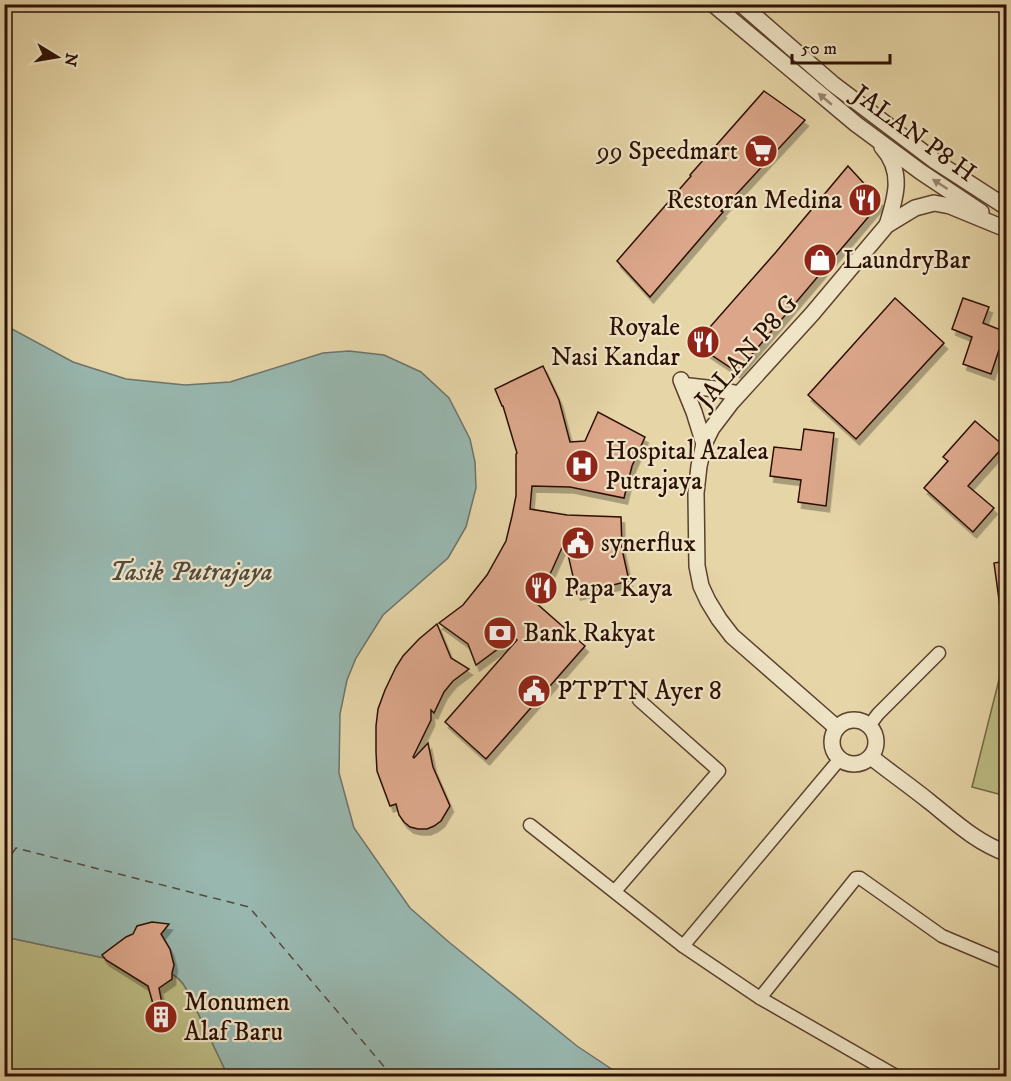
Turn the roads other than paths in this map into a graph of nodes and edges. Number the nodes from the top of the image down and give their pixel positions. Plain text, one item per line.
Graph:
1 (713, 4) edge
2 (741, 4) edge
3 (871, 136) junction
4 (1006, 207) edge
5 (887, 225) junction
6 (1006, 228) edge
7 (739, 394) junction
8 (704, 444) junction
9 (939, 652) dead end
10 (639, 700) dead end
11 (869, 726) junction
12 (837, 728) junction
13 (871, 757) junction
14 (839, 760) junction
15 (530, 825) dead end
16 (1006, 853) edge
17 (615, 891) junction
18 (683, 945) junction
19 (1006, 963) edge
20 (760, 998) junction
21 (896, 1077) edge

3 -> 1 street, JALAN P8 H
2 - 4 street, JALAN P8 H
3 - 5 street, JALAN P8 G
6 -> 3 street, JALAN P8 H
5 - 6 street, JALAN P8 G
5 - 7 street, JALAN P8 G
7 - 8 street, JALAN P8 G
7 - 8 street
8 - 12 street, JALAN P8 G
9 - 11 street
10 - 17 street
11 - 12 street
11 - 13 street
12 - 14 street
13 - 14 street
13 - 16 street
14 - 18 street
15 - 17 street
17 - 18 street
18 - 20 street
19 - 20 street
20 - 21 street

